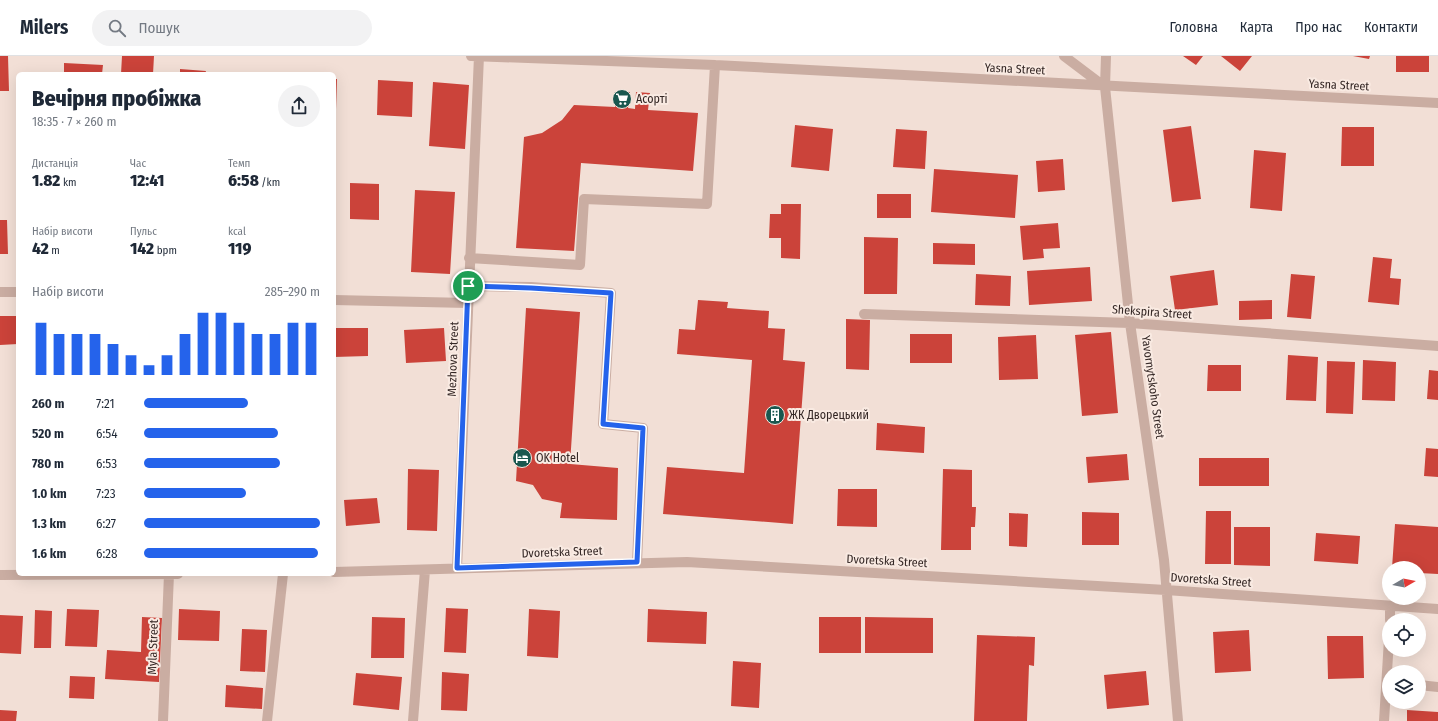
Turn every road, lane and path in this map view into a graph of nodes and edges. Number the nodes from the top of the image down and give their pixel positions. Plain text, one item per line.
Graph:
1 (476, 56) edge
2 (1064, 56) edge
3 (1106, 56) edge
4 (715, 65) junction
5 (1105, 87) junction
6 (1438, 103) edge
7 (470, 258) junction
8 (468, 286) junction
9 (0, 292) edge
10 (16, 292) edge
11 (336, 300) edge
12 (468, 303) junction
13 (864, 314) dead end
14 (1130, 323) junction
15 (1438, 346) edge
16 (637, 562) junction
17 (457, 568) junction
18 (425, 570) junction
19 (336, 572) edge
20 (0, 575) edge
21 (16, 575) edge
22 (169, 576) edge
23 (283, 576) edge
24 (1166, 590) junction
25 (1390, 607) junction
26 (1438, 609) edge
27 (1390, 613) edge
28 (1426, 686) edge
29 (1438, 687) edge
30 (1385, 709) edge
31 (163, 721) edge
32 (267, 721) edge
33 (414, 721) edge
34 (1178, 721) edge
35 (1384, 721) edge

1 - 4 street, Yasna Street
1 - 7 street, Mezhova Street
2 - 5 street
3 - 5 street, Yavornytskoho Street
4 - 5 street, Yasna Street
4 - 7 street
5 - 6 street, Yasna Street
5 - 14 street, Yavornytskoho Street
7 - 8 street, Mezhova Street
8 - 12 street, Mezhova Street
8 - 16 street
9 - 10 street
11 - 12 street
12 - 17 street, Mezhova Street
13 - 14 street, Shekspira Street
14 - 15 street, Shekspira Street
14 - 24 street, Yavornytskoho Street
16 - 17 street, Dvoretska Street
16 - 24 street, Dvoretska Street
17 - 18 street, Dvoretska Street
18 - 19 street, Dvoretska Street
18 - 33 street
20 - 21 street
22 - 31 street, Myla Street
23 - 32 street
24 - 25 street, Dvoretska Street
24 - 34 street, Yavornytskoho Street
25 - 26 street, Dvoretska Street
25 - 27 street
28 - 29 street
30 - 35 street

